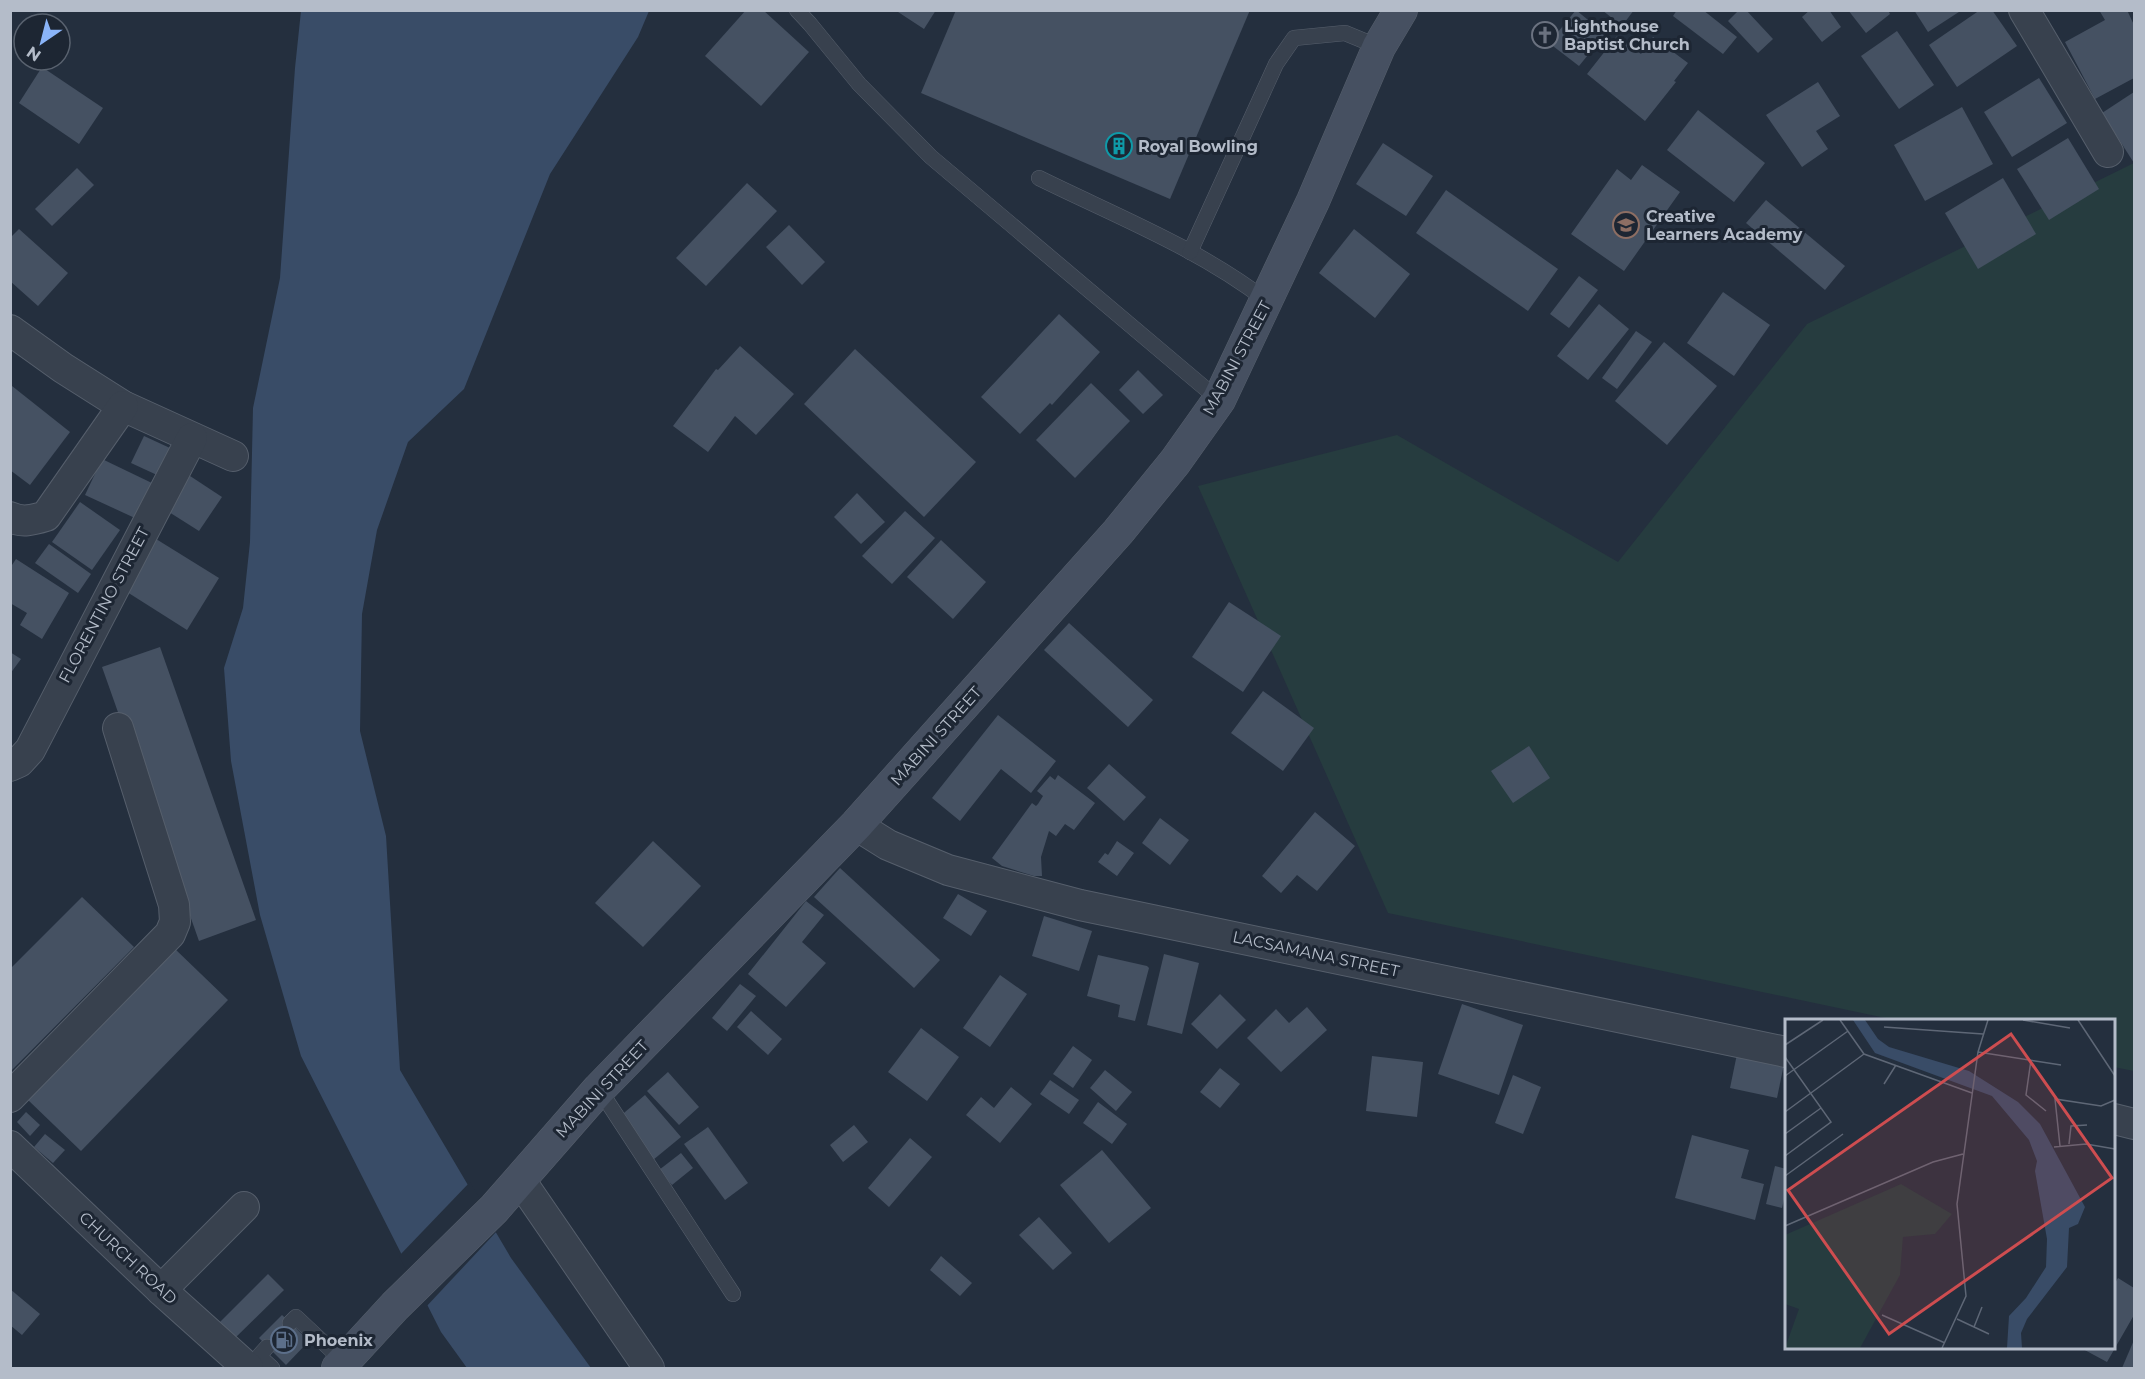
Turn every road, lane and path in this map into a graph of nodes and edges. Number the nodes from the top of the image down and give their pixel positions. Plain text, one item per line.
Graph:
1 (797, 10) edge
2 (1401, 10) edge
3 (2024, 10) edge
4 (1379, 47) junction
5 (2108, 152) dead end
6 (1039, 178) dead end
7 (1190, 252) junction
8 (1267, 301) junction
9 (10, 330) edge
10 (1219, 400) junction
11 (123, 406) junction
12 (192, 438) junction
13 (233, 456) dead end
14 (10, 517) edge
15 (118, 728) dead end
16 (10, 766) edge
17 (856, 825) junction
18 (1785, 1052) edge
19 (599, 1089) junction
20 (10, 1097) edge
21 (2115, 1119) edge
22 (2134, 1124) edge
23 (10, 1146) edge
24 (520, 1180) junction
25 (244, 1207) dead end
26 (161, 1290) junction
27 (733, 1294) dead end
28 (290, 1323) dead end
29 (258, 1358) edge
30 (341, 1365) edge
31 (272, 1368) edge
32 (649, 1368) edge

1 - 10 lane
2 - 4 main road, MABINI STREET
3 - 5 street
4 - 7 lane
4 - 8 main road, MABINI STREET
6 - 7 lane
7 - 8 lane
8 - 10 main road, MABINI STREET
9 - 11 street
10 - 17 main road, MABINI STREET
11 - 12 street
11 - 14 street
12 - 13 street
12 - 16 street, FLORENTINO STREET
15 - 20 street
17 - 18 street, LACSAMANA STREET
17 - 19 main road, MABINI STREET
19 - 24 main road, MABINI STREET
19 - 27 lane
21 - 22 street
23 - 26 street, CHURCH ROAD
24 - 30 main road, MABINI STREET
24 - 32 street
25 - 26 street
26 - 29 street, CHURCH ROAD
28 - 30 lane
29 - 31 lane

